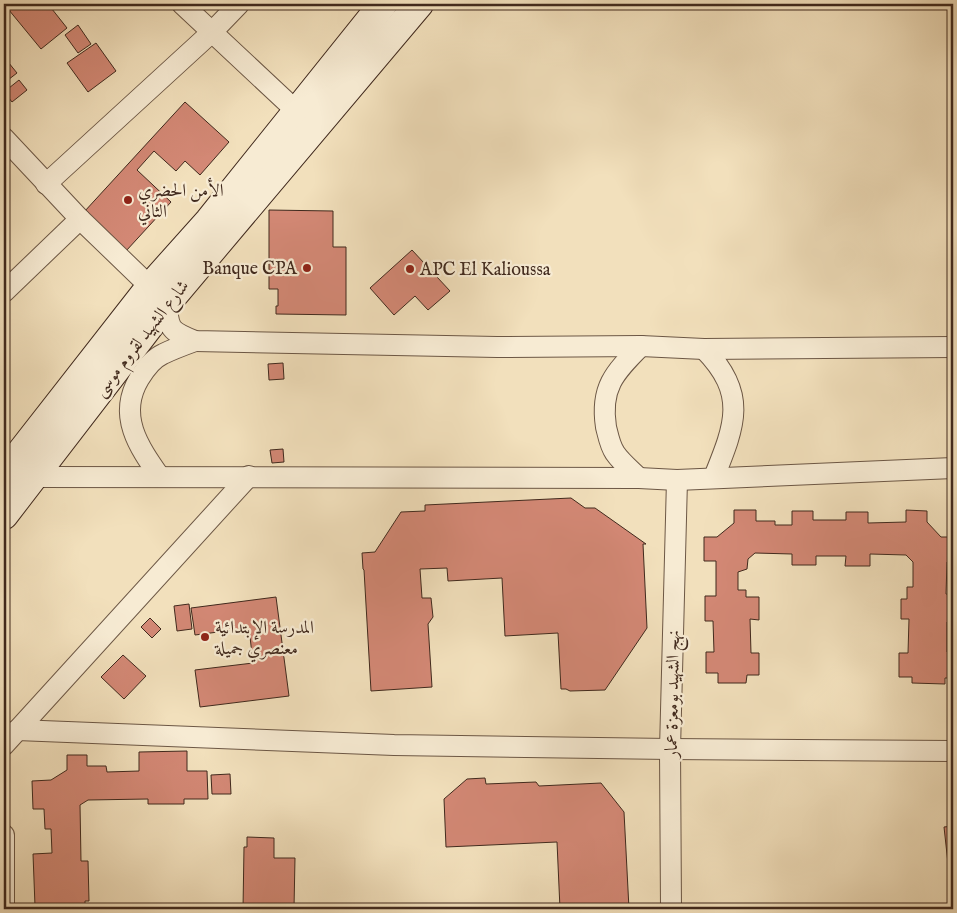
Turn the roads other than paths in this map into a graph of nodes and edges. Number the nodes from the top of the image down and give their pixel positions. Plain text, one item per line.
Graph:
1 (182, 4) edge
2 (239, 4) edge
3 (383, 4) edge
4 (420, 4) edge
5 (212, 32) junction
6 (306, 120) junction
7 (4, 138) edge
8 (46, 184) junction
9 (80, 219) junction
10 (4, 292) edge
11 (159, 295) junction
12 (195, 340) junction
13 (641, 346) junction
14 (953, 348) edge
15 (704, 349) junction
16 (145, 368) junction
17 (953, 468) edge
18 (4, 474) edge
19 (248, 476) junction
20 (33, 477) junction
21 (160, 477) junction
22 (714, 477) junction
23 (639, 478) junction
24 (677, 480) junction
25 (4, 515) edge
26 (17, 730) junction
27 (4, 745) edge
28 (670, 749) junction
29 (953, 751) edge
30 (4, 835) edge
31 (4, 909) edge
32 (671, 909) edge

1 - 5 street
2 - 5 street
3 - 6 street, شارع الشهيد لقروم موسى
4 - 6 street, شارع الشهيد لقروم موسى
5 - 6 street
5 - 8 street
6 - 11 street, شارع الشهيد لقروم موسى
7 - 8 street
8 - 9 street
9 - 10 street
9 - 11 street
11 - 12 street
11 - 16 street
11 - 18 street, شارع الشهيد لقروم موسى
11 - 20 street, شارع الشهيد لقروم موسى
12 - 13 street
12 - 16 street
13 - 15 street
13 - 23 street
14 - 15 street
15 - 22 street
16 - 21 street
17 - 22 street
19 - 21 street
19 - 23 street
19 - 26 street
20 - 21 street
20 - 25 street, شارع الشهيد لقروم موسى
22 - 24 street
23 - 24 street
24 - 28 street, نهج الشهيد بومعزة عمار
26 - 27 street
26 - 28 street
28 - 29 street
28 - 32 street, نهج الشهيد بومعزة عمار
30 - 31 street

